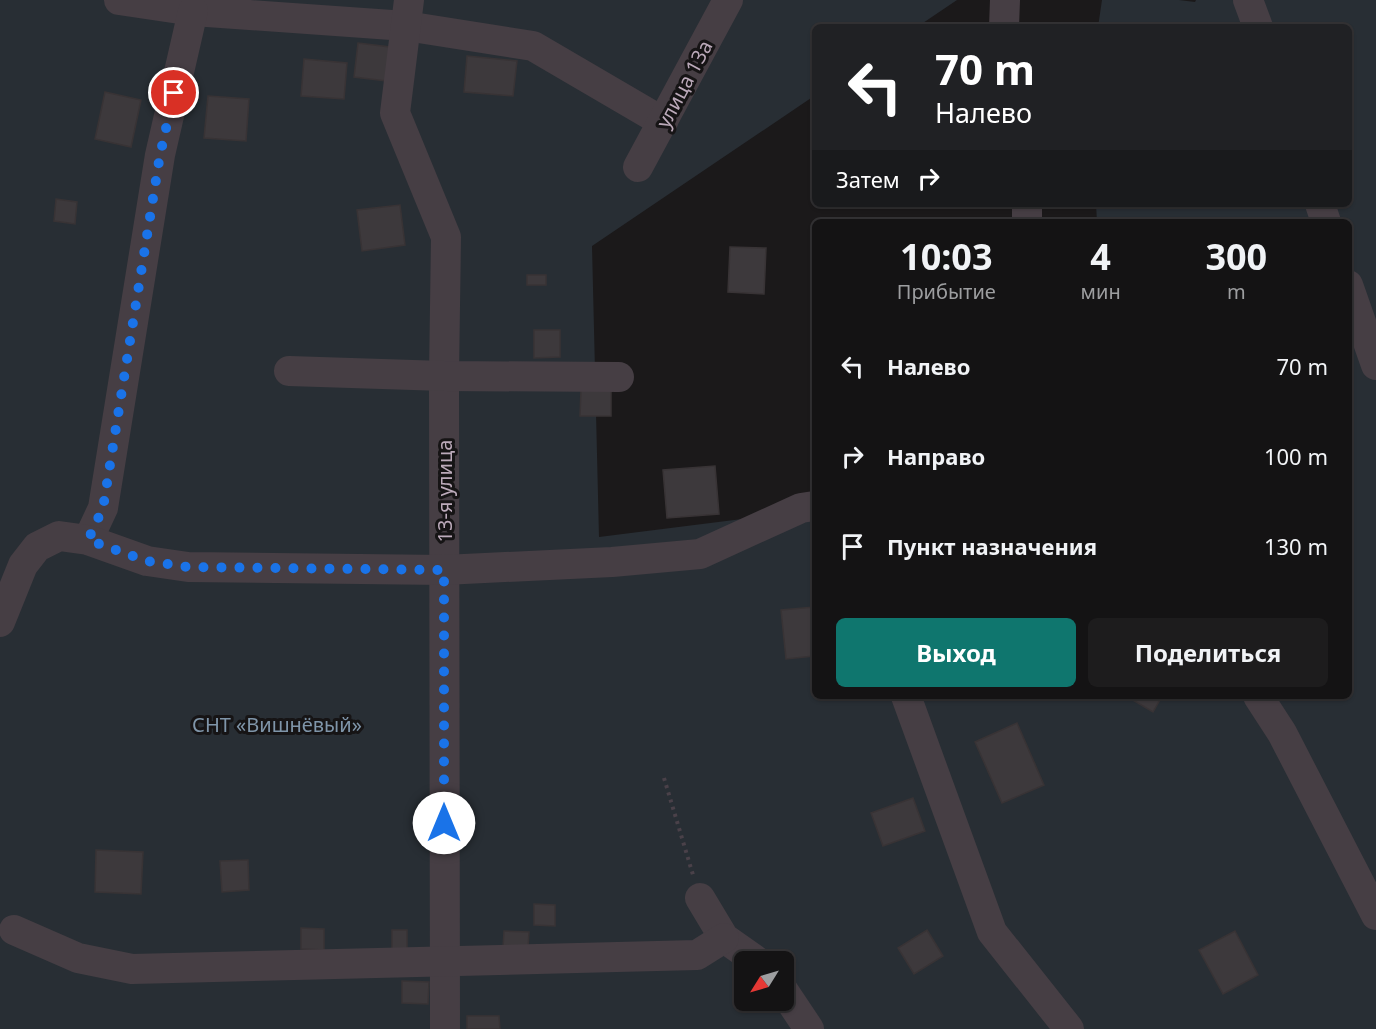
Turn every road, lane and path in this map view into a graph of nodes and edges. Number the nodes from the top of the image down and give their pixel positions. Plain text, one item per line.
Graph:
1 (119, 0) edge
2 (729, 0) edge
3 (1005, 0) edge
4 (1248, 0) edge
5 (193, 11) junction
6 (407, 13) edge
7 (1004, 24) edge
8 (1257, 24) edge
9 (663, 122) junction
10 (638, 167) dead end
11 (1357, 301) edge
12 (1376, 364) edge
13 (289, 371) dead end
14 (444, 376) junction
15 (619, 377) dead end
16 (812, 506) edge
17 (88, 540) junction
18 (444, 570) junction
19 (0, 622) edge
20 (907, 699) edge
21 (1260, 699) edge
22 (664, 778) dead end
23 (700, 898) joint
24 (1376, 915) edge
25 (14, 930) dead end
26 (724, 938) junction
27 (742, 951) edge
28 (445, 962) junction
29 (794, 1006) edge
30 (445, 1029) edge
31 (809, 1029) edge
32 (1070, 1029) edge

1 - 5 street
2 - 9 street, улица 13а
3 - 7 street
4 - 8 street
5 - 6 street
5 - 17 street
6 - 9 street
6 - 14 street, 13-я улица
9 - 10 street, улица 13а
11 - 12 street
13 - 14 street
14 - 15 street
14 - 18 street, 13-я улица
16 - 18 street
17 - 18 street
17 - 19 street
18 - 28 street, 13-я улица
20 - 32 street
21 - 24 street
22 - 23 path
23 - 26 street
25 - 28 street
26 - 27 street
26 - 28 street
28 - 30 street, 13-я улица
29 - 31 street

